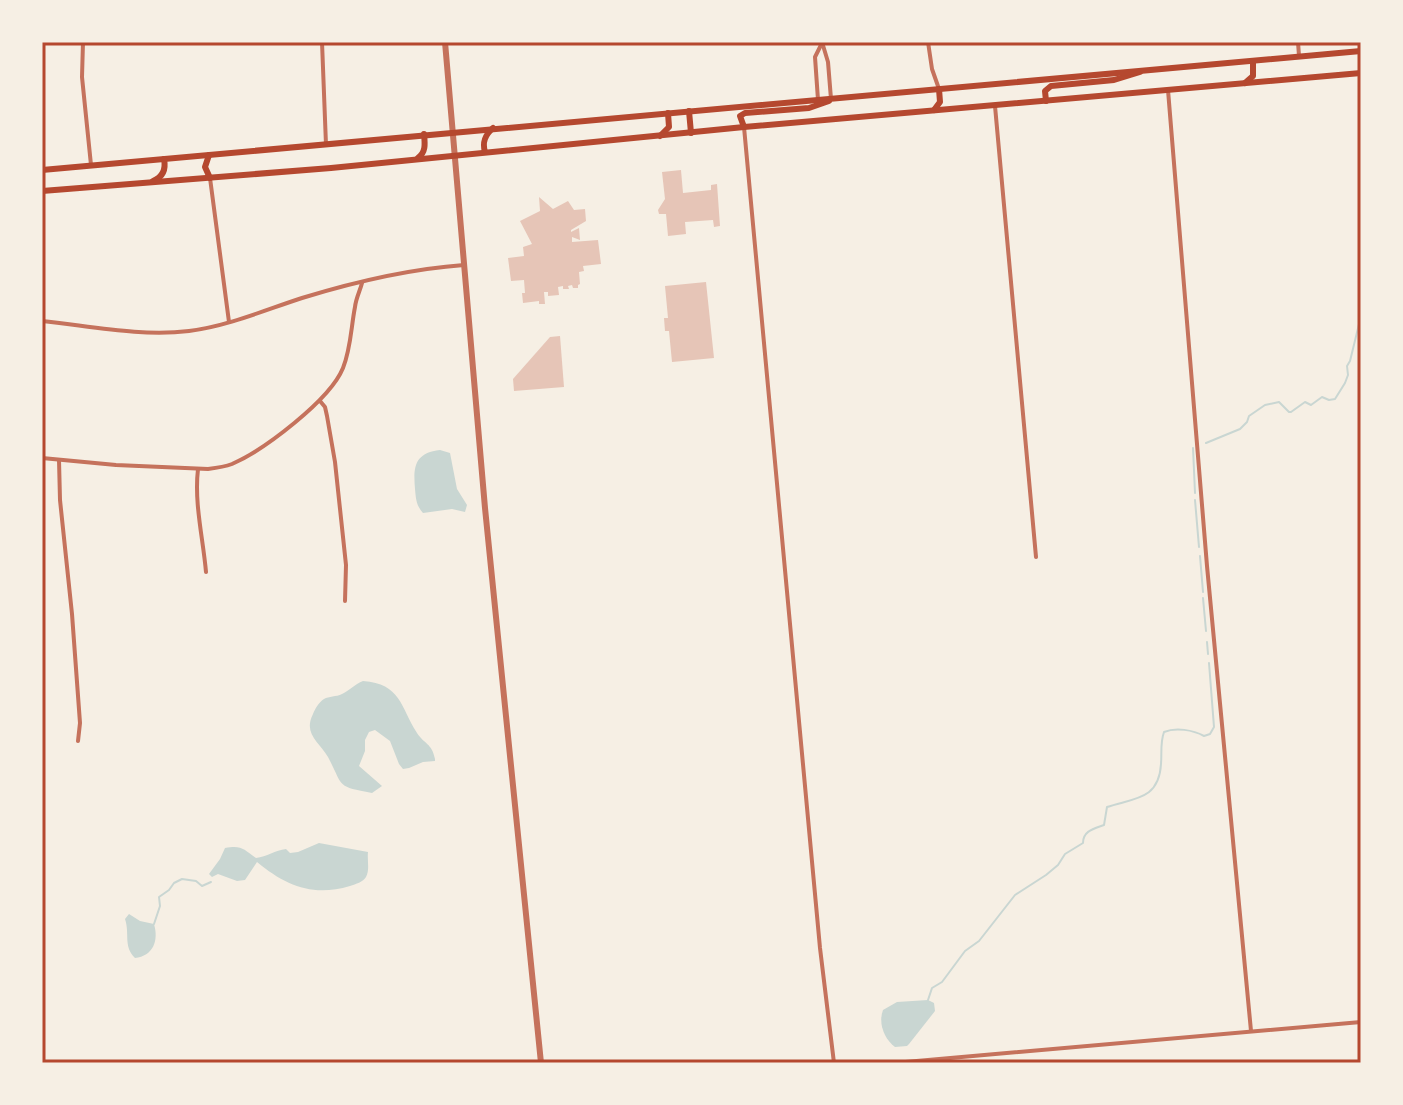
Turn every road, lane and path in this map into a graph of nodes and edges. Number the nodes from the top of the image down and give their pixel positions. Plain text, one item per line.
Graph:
1 (83, 42) edge
2 (322, 42) edge
3 (445, 42) edge
4 (822, 42) edge
5 (928, 42) edge
6 (1298, 42) edge
7 (1361, 51) edge
8 (1299, 57) junction
9 (1253, 61) junction
10 (1143, 71) junction
11 (1361, 73) edge
12 (1241, 84) junction
13 (939, 89) junction
14 (1168, 90) junction
15 (840, 98) junction
16 (831, 99) junction
17 (818, 100) junction
18 (1046, 101) junction
19 (995, 106) junction
20 (689, 111) junction
21 (930, 112) junction
22 (668, 113) junction
23 (744, 127) junction
24 (493, 128) junction
25 (454, 132) junction
26 (691, 133) junction
27 (424, 134) junction
28 (660, 136) junction
29 (326, 145) junction
30 (485, 152) junction
31 (209, 155) junction
32 (454, 157) junction
33 (164, 159) junction
34 (415, 160) junction
35 (91, 165) junction
36 (42, 170) edge
37 (210, 178) junction
38 (150, 182) junction
39 (42, 191) edge
40 (464, 265) junction
41 (362, 283) junction
42 (42, 321) edge
43 (229, 322) junction
44 (320, 401) junction
45 (42, 458) edge
46 (59, 460) junction
47 (198, 469) junction
48 (1036, 557) dead end
49 (206, 572) dead end
50 (345, 601) dead end
51 (78, 741) dead end
52 (1361, 1022) edge
53 (1251, 1031) junction
54 (541, 1063) edge
55 (834, 1063) edge
56 (894, 1063) edge

1 - 35 street
2 - 29 street
3 - 25 street
4 - 16 street
4 - 17 street
5 - 13 street
6 - 8 street
7 - 8 main road
8 - 9 main road
9 - 10 main road
9 - 12 main road
10 - 13 main road
10 - 18 main road
11 - 12 main road
12 - 14 main road
13 - 15 main road
13 - 21 main road
14 - 18 main road
14 - 53 street
15 - 16 main road
15 - 23 main road
16 - 17 main road
17 - 20 main road
18 - 19 main road
19 - 21 main road
19 - 48 street
20 - 22 main road
20 - 26 main road
21 - 23 main road
22 - 24 main road
22 - 28 main road
23 - 26 main road
23 - 55 street
24 - 25 main road
24 - 30 main road
25 - 27 main road
25 - 32 street
26 - 28 main road
27 - 29 main road
27 - 34 main road
28 - 30 main road
29 - 31 main road
30 - 32 main road
31 - 33 main road
31 - 37 main road
32 - 34 main road
32 - 40 street
33 - 35 main road
33 - 38 main road
34 - 37 main road
35 - 36 main road
37 - 38 main road
37 - 43 street
38 - 39 main road
40 - 41 street
40 - 54 street
41 - 43 street
41 - 44 street
42 - 43 street
44 - 47 street
44 - 50 street
45 - 46 street
46 - 47 street
46 - 51 street
47 - 49 street
52 - 53 street
53 - 56 street

